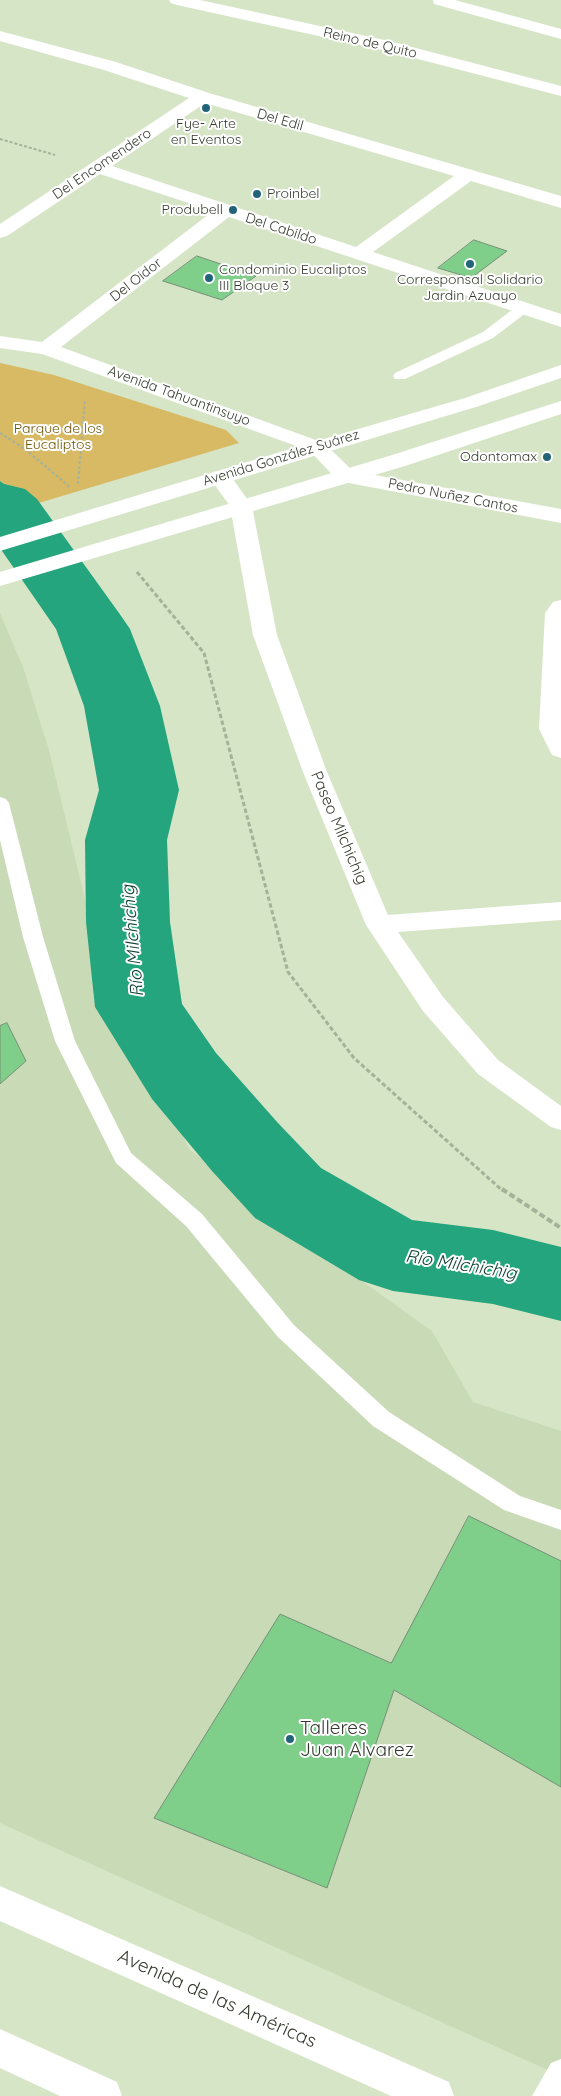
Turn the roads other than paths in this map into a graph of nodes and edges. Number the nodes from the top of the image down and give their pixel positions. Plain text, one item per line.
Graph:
1 (177, 0) edge
2 (440, 1) dead end
3 (561, 34) edge
4 (0, 36) edge
5 (561, 92) edge
6 (203, 97) junction
7 (97, 167) junction
8 (468, 175) junction
9 (561, 202) edge
10 (225, 211) junction
11 (0, 232) edge
12 (358, 254) junction
13 (522, 309) junction
14 (561, 322) edge
15 (0, 342) edge
16 (46, 349) junction
17 (561, 371) edge
18 (400, 376) dead end
19 (561, 407) edge
20 (317, 446) junction
21 (346, 476) junction
22 (220, 477) junction
23 (241, 506) junction
24 (561, 516) edge
25 (0, 544) edge
26 (5, 578) edge
27 (558, 610) edge
28 (561, 750) edge
29 (0, 803) edge
30 (561, 911) edge
31 (379, 925) junction
32 (561, 1120) edge
33 (561, 1520) edge
34 (0, 1902) edge
35 (0, 2048) edge
36 (561, 2073) edge
37 (103, 2096) edge
38 (435, 2096) edge
39 (546, 2096) edge

1 - 5 street, Reino de Quito
2 - 3 street
4 - 6 street, Del Edil
6 - 7 street, Del Encomendero
6 - 8 street, Del Edil
7 - 10 street, Del Cabildo
7 - 11 street, Del Encomendero
8 - 9 street, Del Edil
8 - 12 street
10 - 12 street, Del Cabildo
10 - 16 street, Del Oidor
12 - 13 street, Del Cabildo
13 - 14 street, Del Cabildo
13 - 18 lane
15 - 16 street, Avenida Tahuantinsuyo
16 - 20 street, Avenida Tahuantinsuyo
17 - 20 street, Avenida González Suárez
19 - 21 street
20 - 21 street, Avenida Tahuantinsuyo
20 - 22 street, Avenida González Suárez
21 - 23 street
21 - 24 street, Pedro Nuñez Cantos
22 - 23 street, Paseo Milchichig
22 - 25 street, Avenida González Suárez
23 - 26 street
23 - 31 street, Paseo Milchichig
27 - 28 street
29 - 33 lane
30 - 31 street
31 - 32 street, Paseo Milchichig
34 - 38 street, Avenida de las Américas
35 - 37 street
36 - 39 lane

